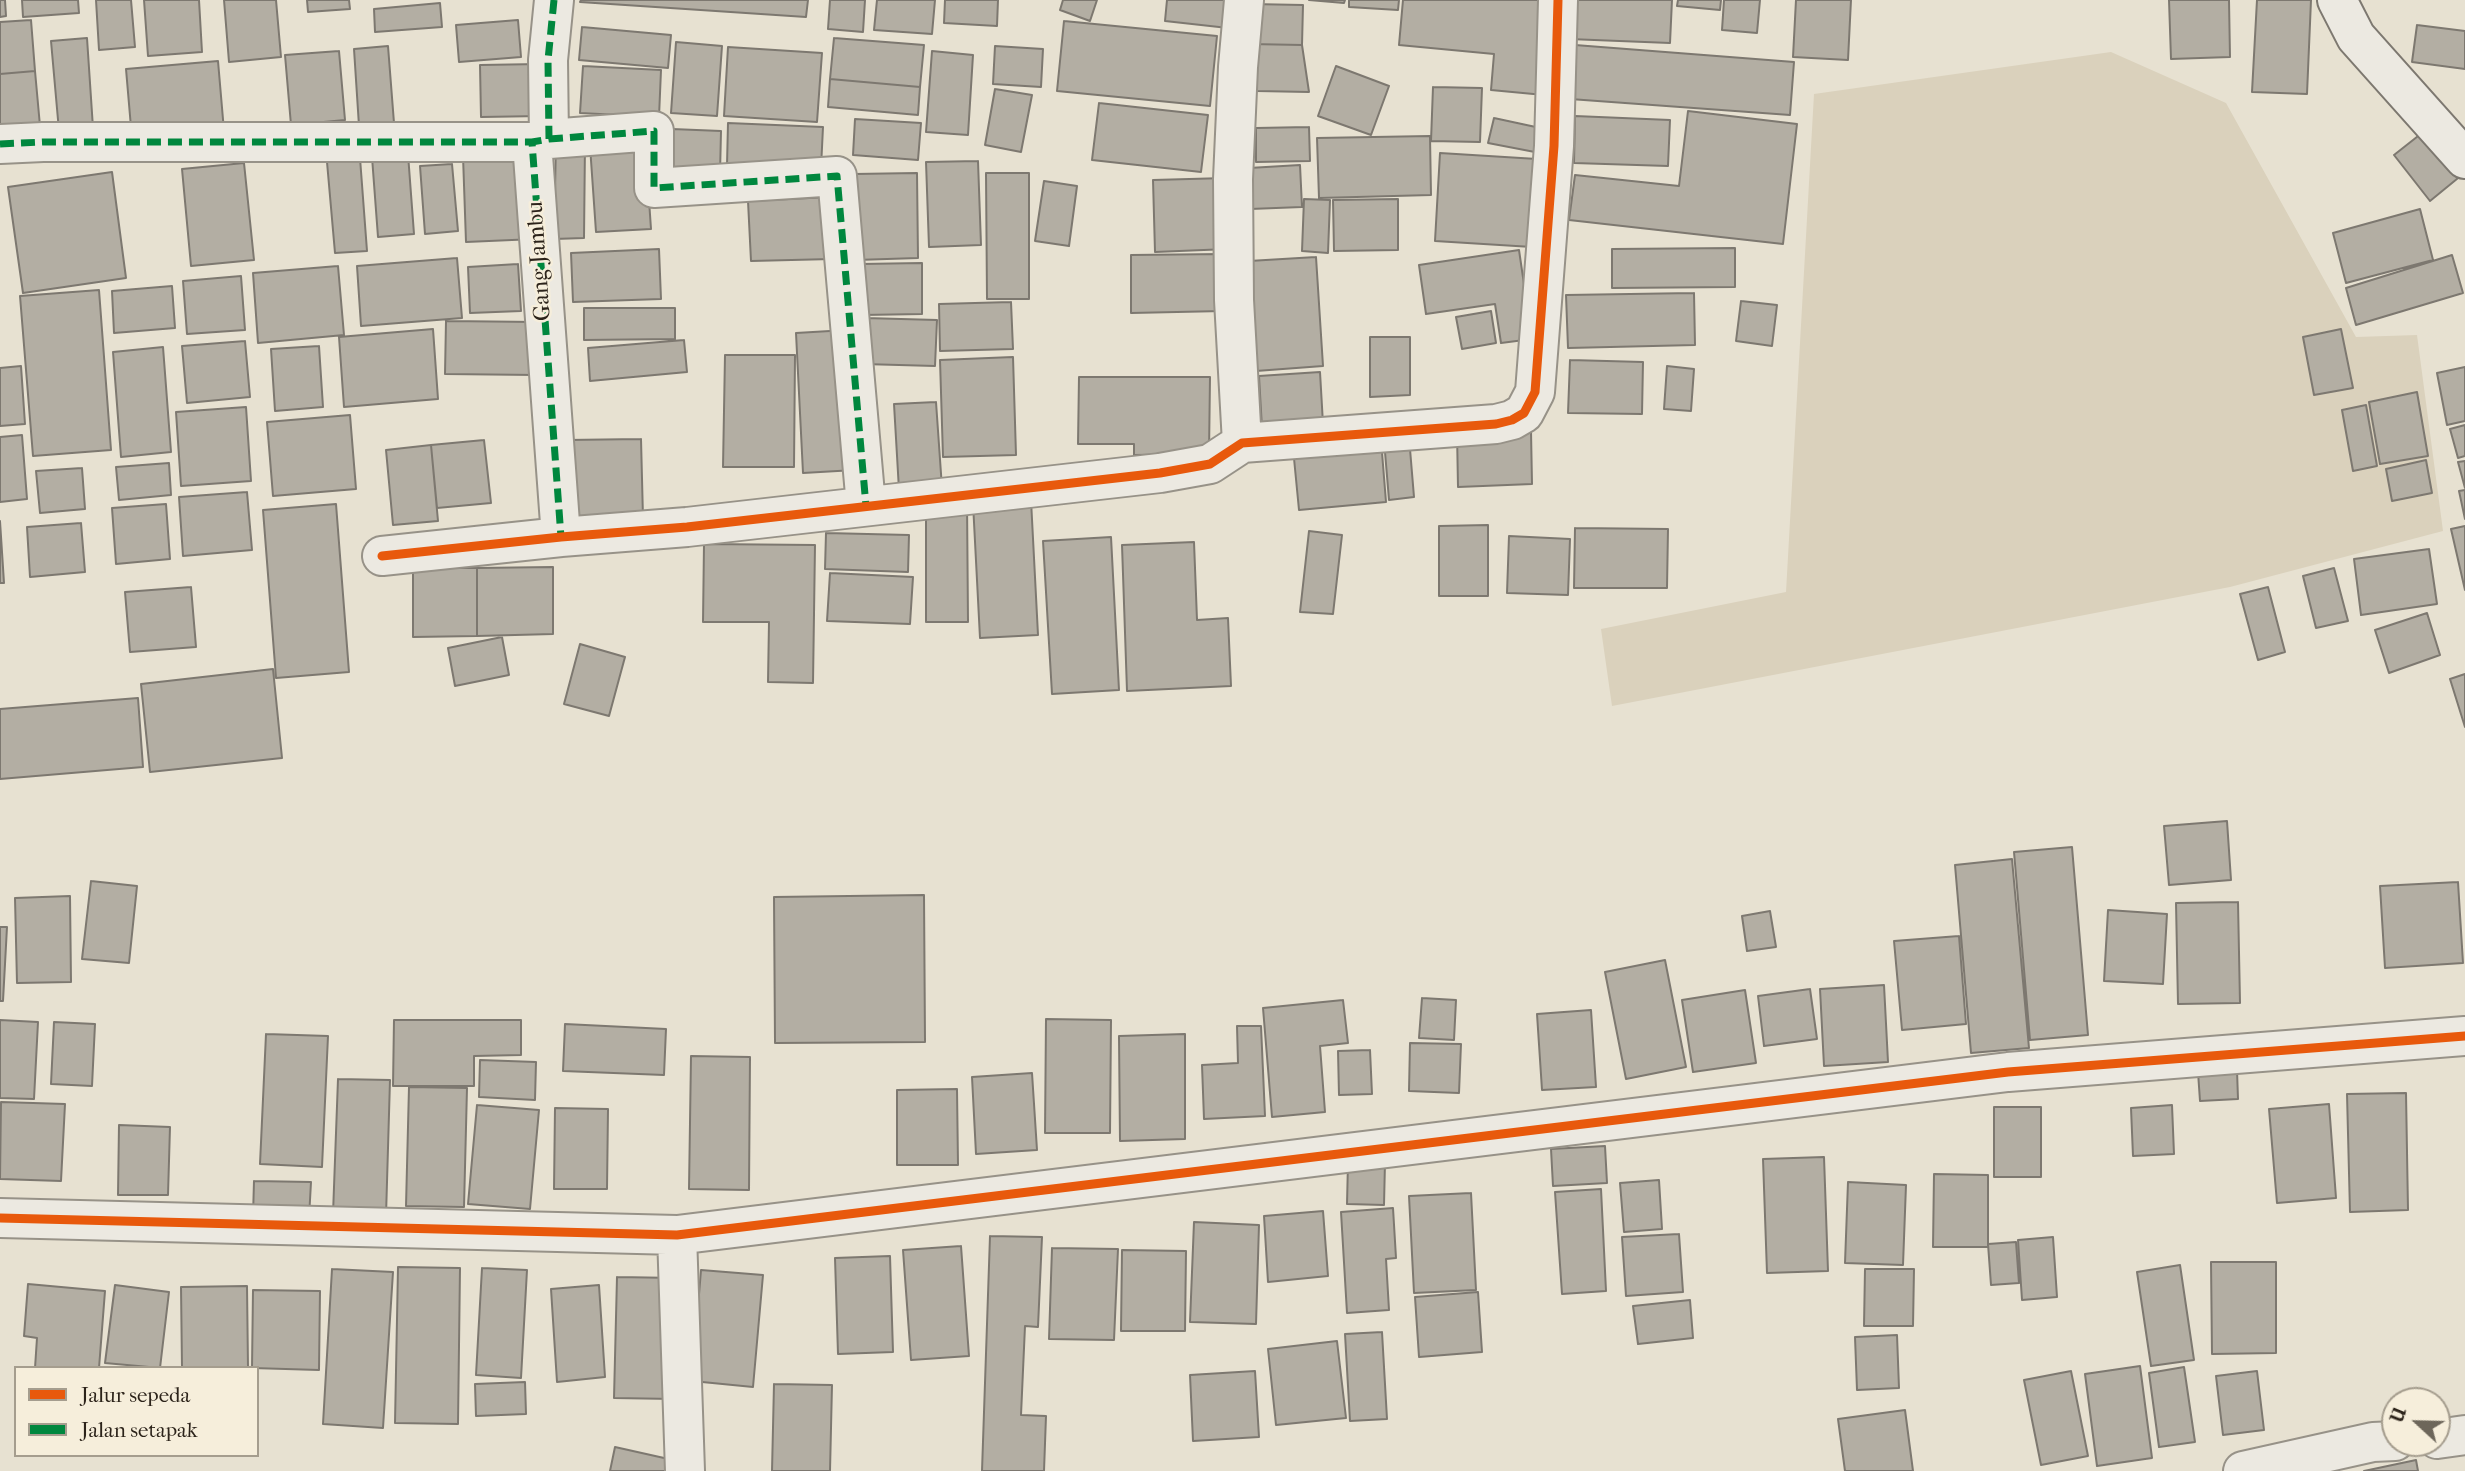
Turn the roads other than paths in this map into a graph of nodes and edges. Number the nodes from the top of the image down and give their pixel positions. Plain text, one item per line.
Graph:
1 (554, 0) edge
2 (1244, 0) edge
3 (1558, 0) edge
4 (2337, 0) edge
5 (540, 140) junction
6 (0, 144) edge
7 (2465, 159) edge
8 (1242, 443) junction
9 (866, 506) junction
10 (561, 537) junction
11 (383, 556) dead end
12 (2465, 1036) edge
13 (0, 1218) edge
14 (677, 1235) junction
15 (2381, 1442) edge
16 (685, 1471) edge
17 (2243, 1471) edge

1 - 5 street, Gang Jambu
2 - 8 street
3 - 8 street
4 - 7 street
5 - 6 street
5 - 9 street
5 - 10 street, Gang Jambu
8 - 9 street
9 - 10 street
10 - 11 street
12 - 14 street
13 - 14 street
14 - 16 street
15 - 17 street

